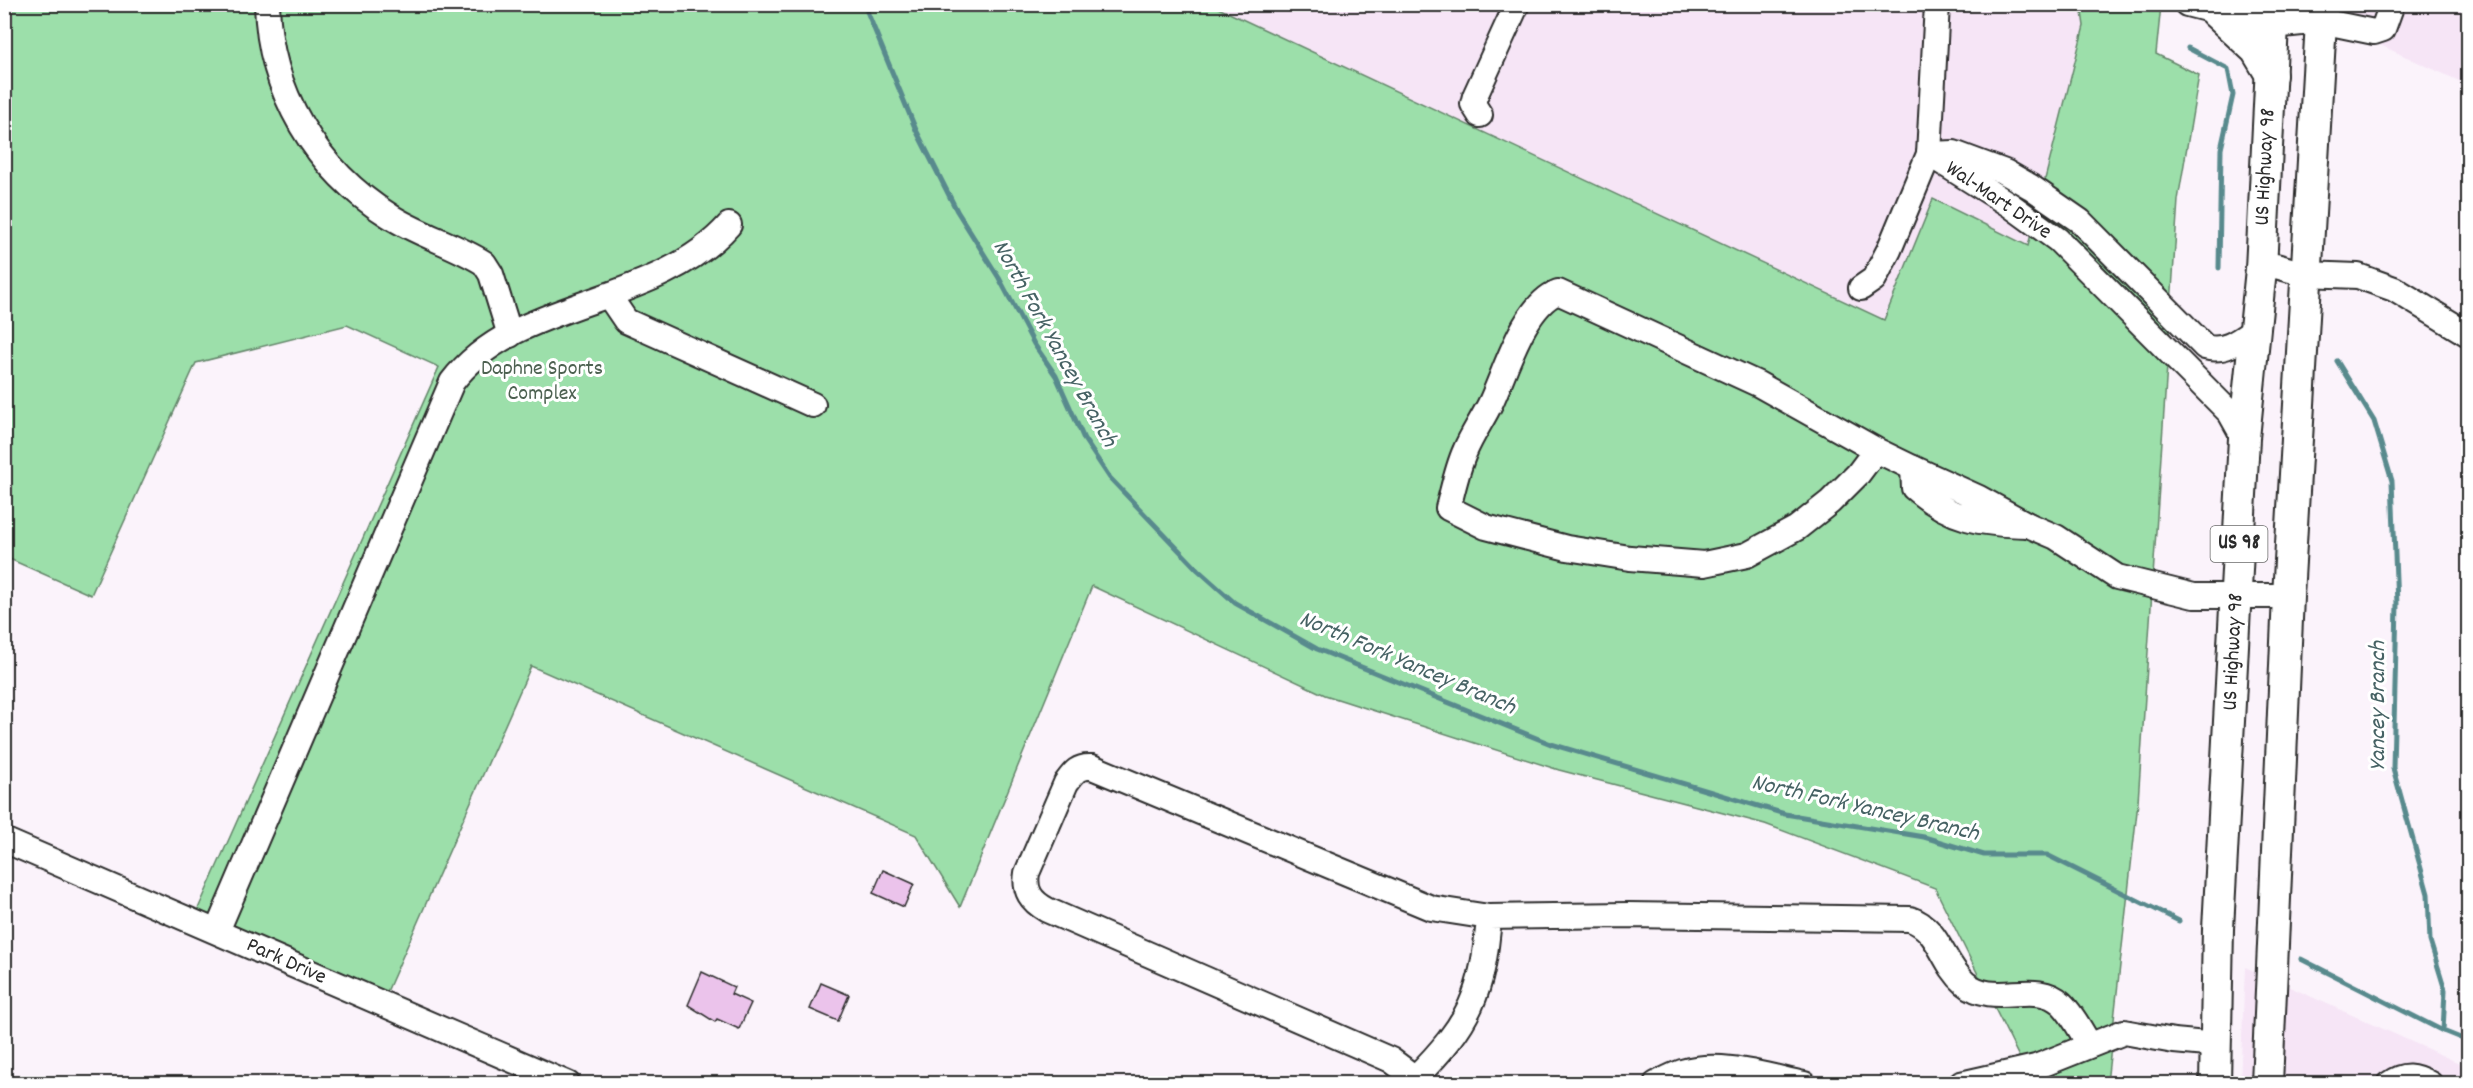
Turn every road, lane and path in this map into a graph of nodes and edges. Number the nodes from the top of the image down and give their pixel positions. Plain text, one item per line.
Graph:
1 (267, 4) edge
2 (1517, 4) edge
3 (1937, 4) edge
4 (2392, 4) edge
5 (2210, 7) edge
6 (2321, 13) edge
7 (2274, 15) edge
8 (2271, 75) junction
9 (1480, 115) dead end
10 (1929, 154) junction
11 (729, 225) dead end
12 (2261, 270) junction
13 (2305, 274) junction
14 (1861, 288) dead end
15 (609, 296) junction
16 (2256, 329) junction
17 (2469, 334) edge
18 (510, 335) junction
19 (813, 405) dead end
20 (2244, 438) junction
21 (1876, 450) junction
22 (2237, 594) junction
23 (2288, 596) junction
24 (4, 840) edge
25 (1489, 917) junction
26 (217, 931) junction
27 (2217, 1045) junction
28 (2090, 1046) junction
29 (1413, 1081) edge
30 (568, 1083) edge
31 (1656, 1083) edge
32 (1804, 1083) edge
33 (1961, 1083) edge
34 (2215, 1083) edge
35 (2267, 1083) edge
36 (2389, 1083) edge
37 (2430, 1083) edge

1 - 18 street
2 - 9 street
3 - 10 street
4 - 6 street
5 - 7 street
5 - 8 main road
6 - 7 street
6 - 13 main road, US Highway 98 / US 98
7 - 8 main road, US Highway 98 / US 98
8 - 12 main road, US Highway 98 / US 98
10 - 14 street
10 - 16 street, Wal-Mart Drive
10 - 20 street, Wal-Mart Drive
11 - 15 street
12 - 13 street
12 - 16 main road, US Highway 98 / US 98
13 - 17 street
13 - 23 main road, US Highway 98 / US 98
15 - 18 street
15 - 19 street
16 - 20 main road, US Highway 98 / US 98
18 - 26 street
20 - 22 main road, US Highway 98 / US 98
21 - 21 street
21 - 22 street
22 - 23 street
22 - 27 main road, US Highway 98 / US 98
23 - 35 main road, US Highway 98 / US 98
24 - 26 street, Park Drive
25 - 28 street
25 - 29 street
25 - 29 street
26 - 30 street, Park Drive
27 - 28 street
27 - 34 main road, US Highway 98 / US 98
28 - 33 street
31 - 32 street
36 - 37 street

